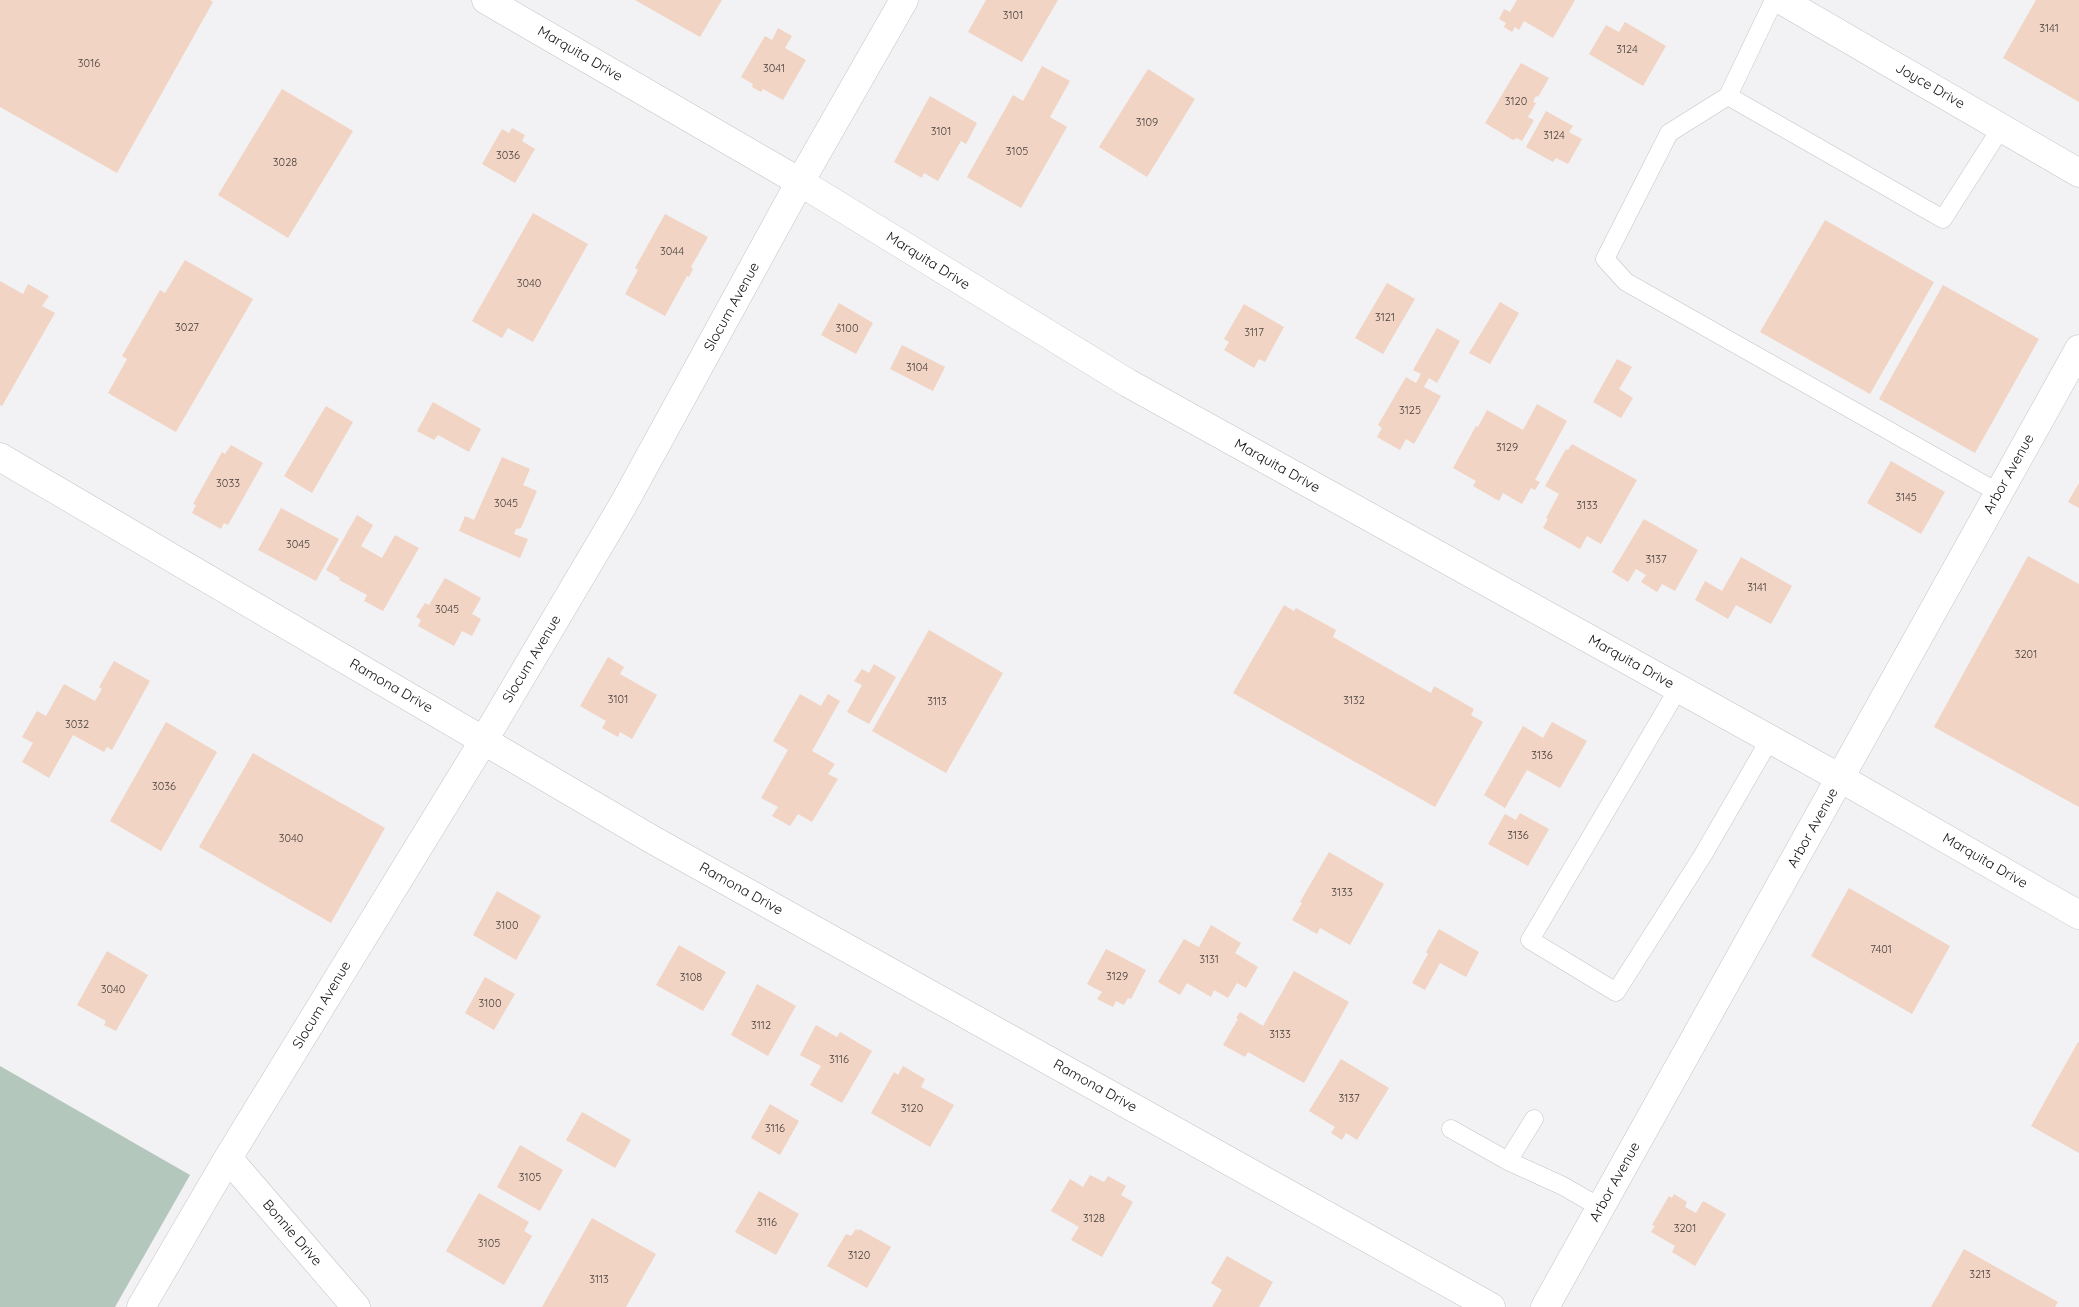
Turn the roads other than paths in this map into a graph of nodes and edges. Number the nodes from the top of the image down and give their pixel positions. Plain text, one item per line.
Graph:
1 (486, 0) edge
2 (904, 0) edge
3 (1774, 0) edge
4 (1781, 0) edge
5 (1728, 96) junction
6 (2001, 128) junction
7 (2079, 173) edge
8 (800, 182) junction
9 (2079, 349) edge
10 (0, 456) edge
11 (1999, 493) junction
12 (1678, 688) junction
13 (1770, 739) junction
14 (484, 740) junction
15 (1840, 778) junction
16 (2079, 915) edge
17 (1534, 1119) dead end
18 (1451, 1129) dead end
19 (228, 1158) junction
20 (1508, 1162) junction
21 (1601, 1208) junction
22 (141, 1307) edge
23 (356, 1307) edge
24 (1491, 1307) edge
25 (1545, 1307) edge

1 - 8 street, Marquita Drive
2 - 8 street, Slocum Avenue
3 - 5 lane
4 - 6 street, Joyce Drive
5 - 6 lane
5 - 11 lane
6 - 7 street, Joyce Drive
8 - 12 street, Marquita Drive
8 - 14 street, Slocum Avenue
9 - 11 street, Arbor Avenue
10 - 14 street, Ramona Drive
11 - 15 street, Arbor Avenue
12 - 13 street, Marquita Drive
12 - 13 lane
13 - 15 street, Marquita Drive
14 - 19 street, Slocum Avenue
14 - 24 street, Ramona Drive
15 - 16 street, Marquita Drive
15 - 21 street, Arbor Avenue
17 - 20 lane
18 - 20 lane
19 - 22 street, Slocum Avenue
19 - 23 street, Bonnie Drive
20 - 21 lane
21 - 25 street, Arbor Avenue

